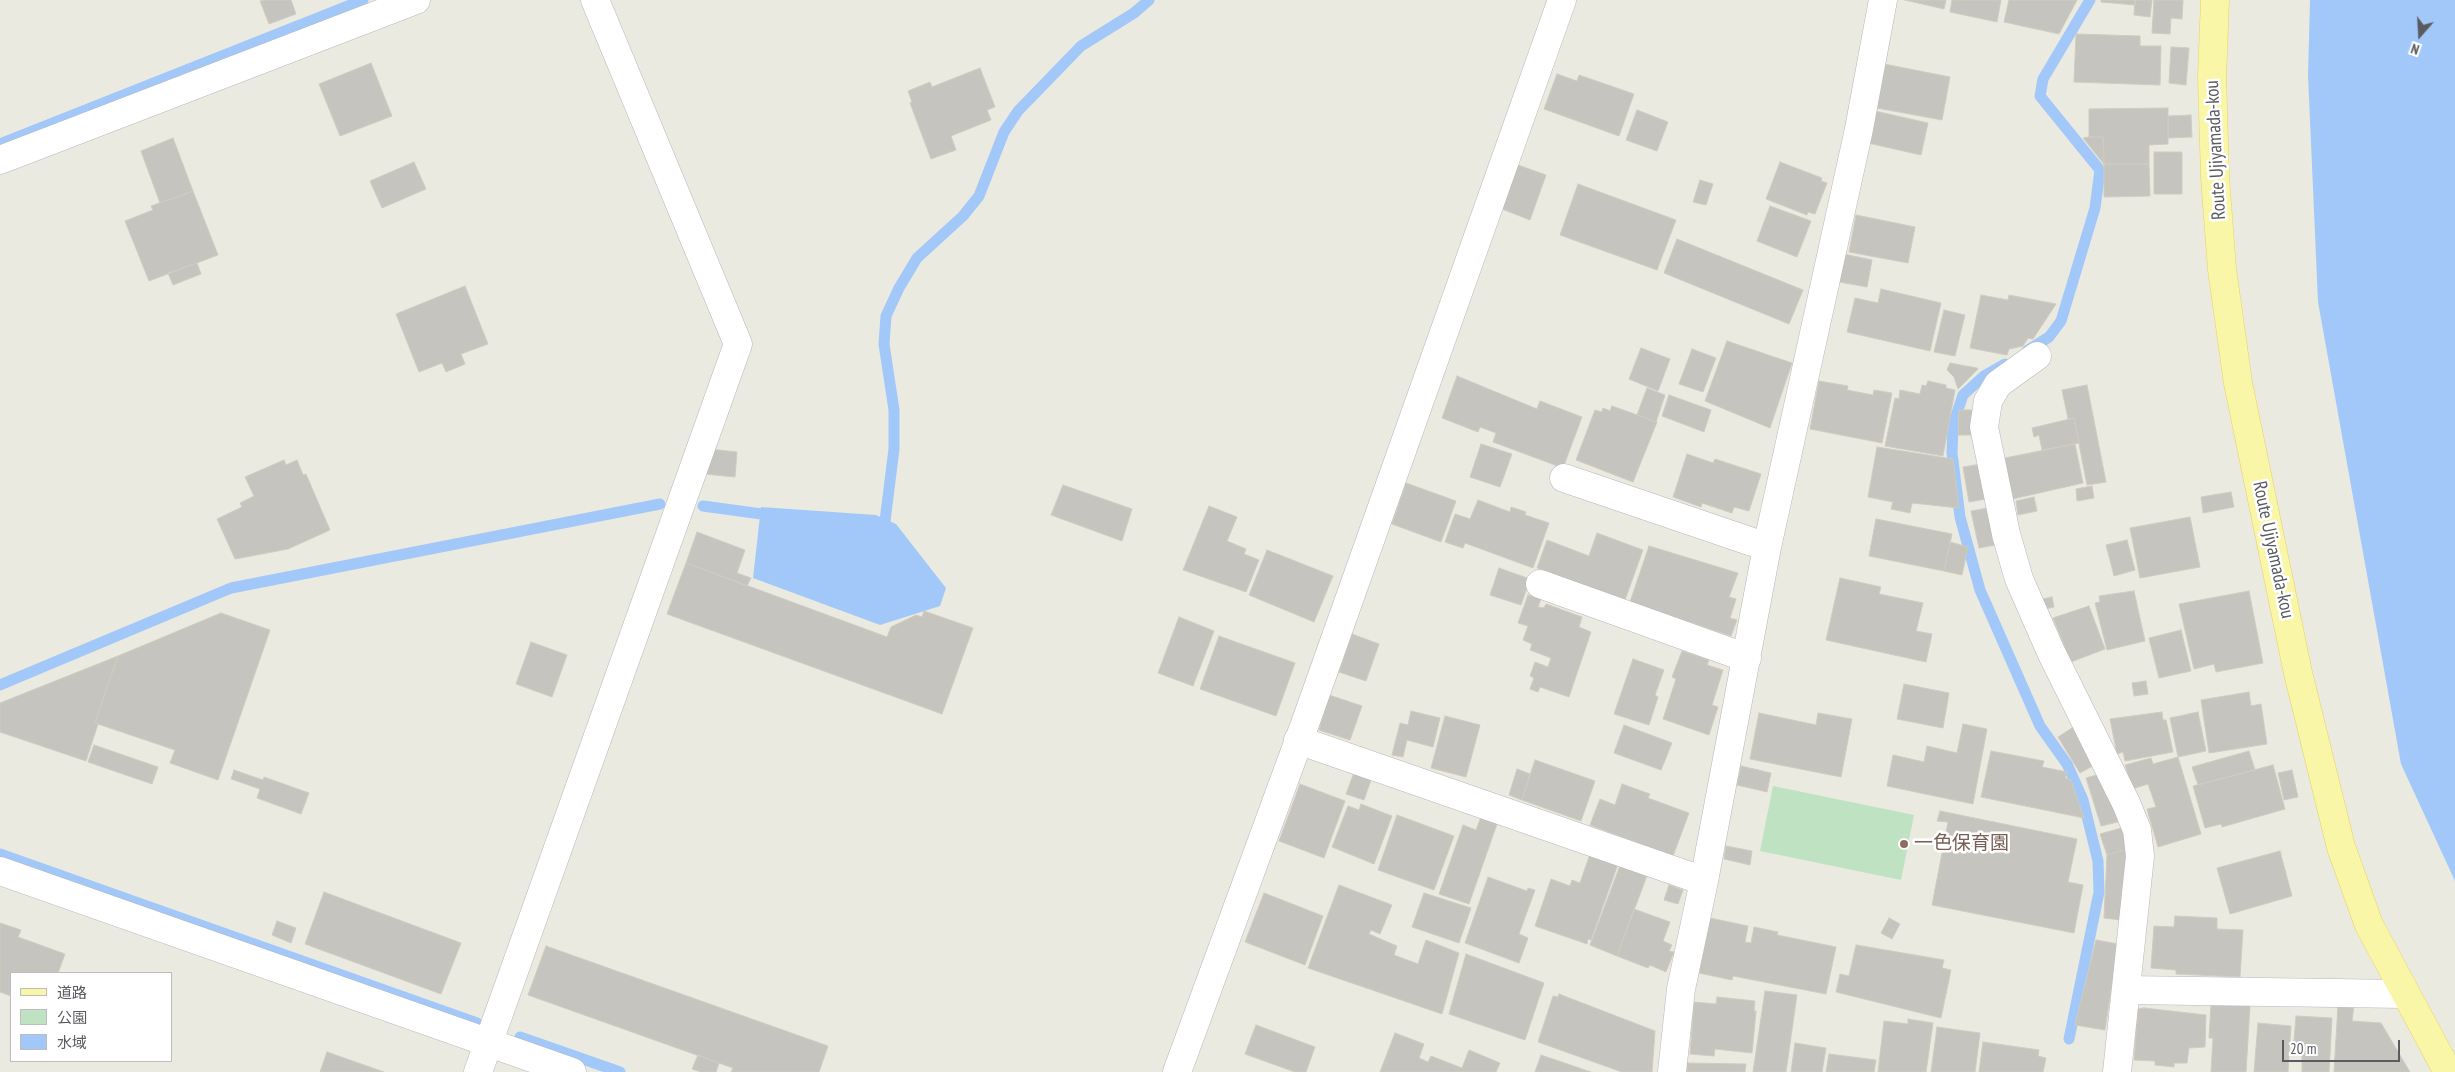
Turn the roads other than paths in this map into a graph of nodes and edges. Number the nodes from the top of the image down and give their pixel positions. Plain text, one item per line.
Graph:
1 (416, 0) edge
2 (595, 0) edge
3 (1562, 0) edge
4 (1883, 0) edge
5 (2215, 0) edge
6 (0, 160) edge
7 (2037, 356) dead end
8 (1564, 478) dead end
9 (1767, 547) junction
10 (1540, 584) dead end
11 (1747, 658) junction
12 (1298, 740) junction
13 (0, 871) edge
14 (1704, 881) junction
15 (2126, 990) junction
16 (2404, 994) junction
17 (489, 1042) junction
18 (478, 1072) edge
19 (572, 1072) edge
20 (1177, 1072) edge
21 (1672, 1072) edge
22 (2117, 1072) edge
23 (2448, 1072) edge

1 - 6 street
2 - 17 street
3 - 12 street
4 - 9 street
5 - 16 main road, Route Ujiyamada-kou
7 - 15 street
8 - 9 street
9 - 11 street
10 - 11 street
11 - 14 street
12 - 14 street
12 - 20 street
13 - 17 street
14 - 21 street
15 - 16 street
15 - 22 street
16 - 23 main road, Route Ujiyamada-kou
17 - 18 street
17 - 19 street

